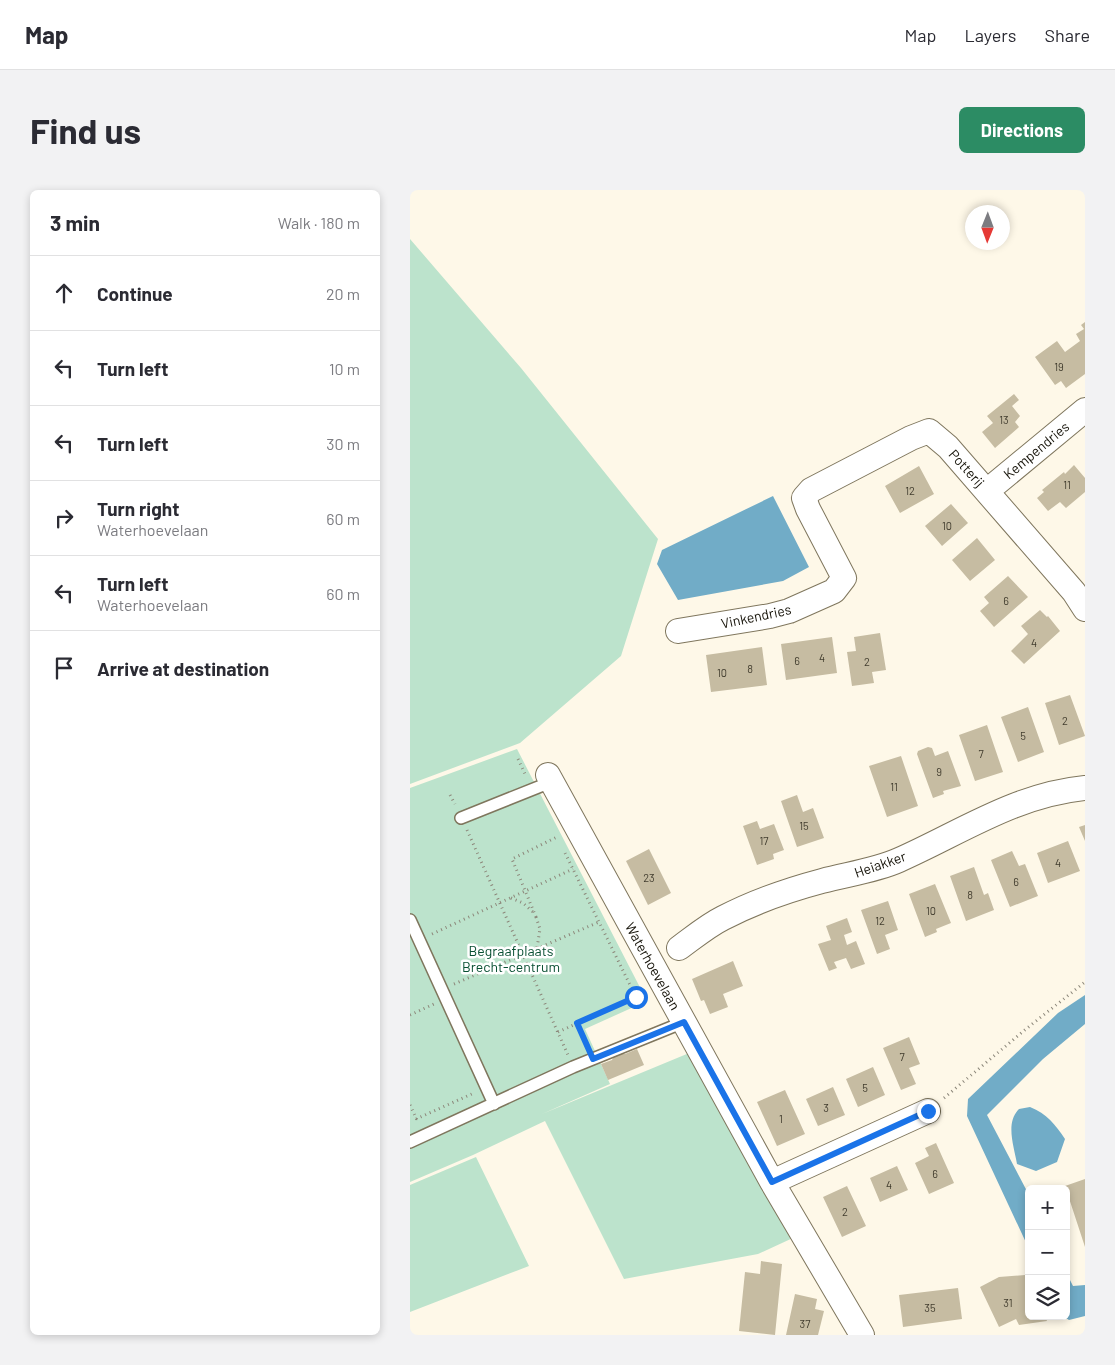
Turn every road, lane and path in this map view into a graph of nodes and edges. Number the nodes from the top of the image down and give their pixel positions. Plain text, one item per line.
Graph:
1 (1085, 410) edge
2 (811, 490) joint
3 (987, 491) junction
4 (1085, 608) edge
5 (678, 631) dead end
6 (550, 779) joint
7 (1085, 788) edge
8 (450, 795) dead end
9 (461, 818) junction
10 (553, 830) dead end
11 (557, 838) junction
12 (572, 870) junction
13 (525, 891) junction
14 (511, 898) junction
15 (499, 903) junction
16 (536, 917) junction
17 (410, 920) edge
18 (599, 922) junction
19 (419, 940) junction
20 (537, 948) junction
21 (679, 948) dead end
22 (523, 955) junction
23 (1085, 982) edge
24 (444, 994) junction
25 (410, 1015) edge
26 (684, 1022) junction
27 (577, 1023) junction
28 (558, 1032) junction
29 (593, 1059) junction
30 (574, 1067) junction
31 (486, 1088) junction
32 (494, 1104) junction
33 (928, 1111) joint
34 (416, 1119) dead end
35 (410, 1142) edge
36 (772, 1182) junction
37 (862, 1335) edge

1 - 3 street, Kempendries
2 - 3 street, Potterij
2 - 5 street, Vinkendries
3 - 4 street, Potterij
6 - 9 lane
6 - 26 street, Waterhoevelaan
7 - 21 street, Heiakker
8 - 9 path
9 - 15 path
10 - 11 path
11 - 12 path
11 - 13 path
12 - 13 path
12 - 18 path
13 - 14 path
13 - 16 path
14 - 15 path
14 - 16 path
15 - 19 path
15 - 22 path
16 - 20 path
17 - 19 lane
18 - 20 path
18 - 27 path
19 - 24 lane
20 - 22 path
22 - 24 path
22 - 28 path
23 - 33 path
24 - 25 path
24 - 31 lane
26 - 29 lane
26 - 36 street, Waterhoevelaan
27 - 28 path
27 - 29 path
28 - 30 path
29 - 30 lane
30 - 32 lane
31 - 32 lane
31 - 34 path
32 - 35 lane
33 - 36 street
36 - 37 street, Waterhoevelaan

